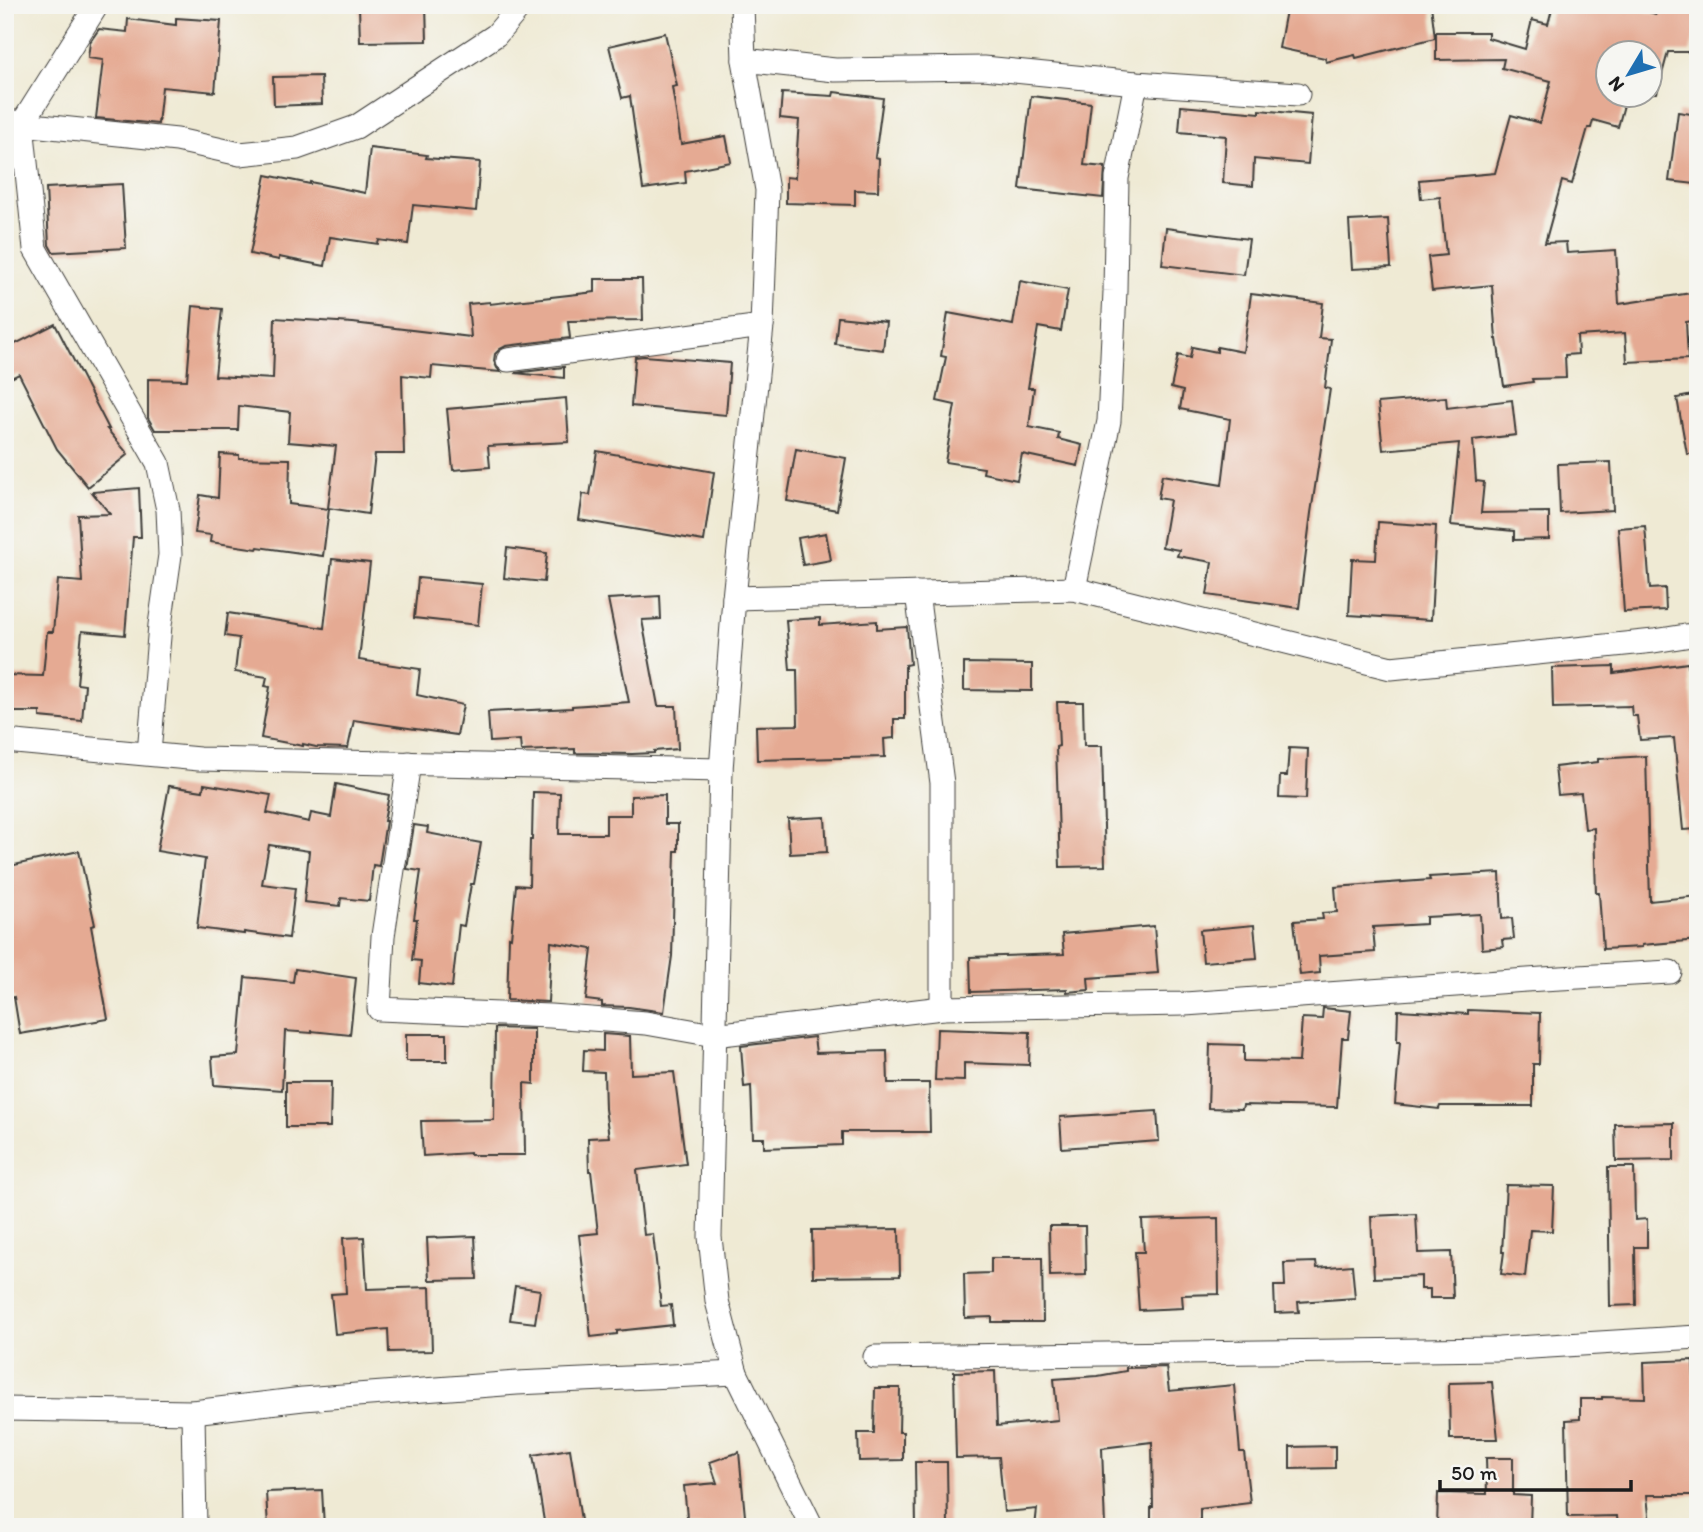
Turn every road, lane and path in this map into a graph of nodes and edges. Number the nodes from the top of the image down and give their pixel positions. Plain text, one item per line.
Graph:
1 (97, 5) edge
2 (518, 5) edge
3 (742, 5) edge
4 (744, 60) junction
5 (1136, 83) junction
6 (1298, 94) dead end
7 (14, 122) edge
8 (762, 326) junction
9 (508, 360) dead end
10 (1074, 589) junction
11 (917, 593) junction
12 (734, 597) junction
13 (1698, 634) edge
14 (5, 741) edge
15 (149, 753) junction
16 (409, 763) junction
17 (721, 770) junction
18 (1670, 972) dead end
19 (942, 1008) junction
20 (714, 1035) junction
21 (1698, 1337) edge
22 (875, 1357) dead end
23 (736, 1373) junction
24 (5, 1409) edge
25 (193, 1412) junction
26 (195, 1527) edge
27 (812, 1527) edge

1 - 7 street
2 - 7 street
3 - 4 street
4 - 5 street
4 - 8 street
5 - 6 street
5 - 10 street
7 - 15 street
8 - 9 street
8 - 12 street
10 - 11 street
10 - 13 street
11 - 12 street
11 - 19 street
12 - 17 street
14 - 15 street
15 - 16 street
16 - 17 street
16 - 20 street
17 - 20 street
18 - 19 street
19 - 20 street
20 - 23 street
21 - 22 street
23 - 25 street
23 - 27 street
24 - 25 street
25 - 26 street

